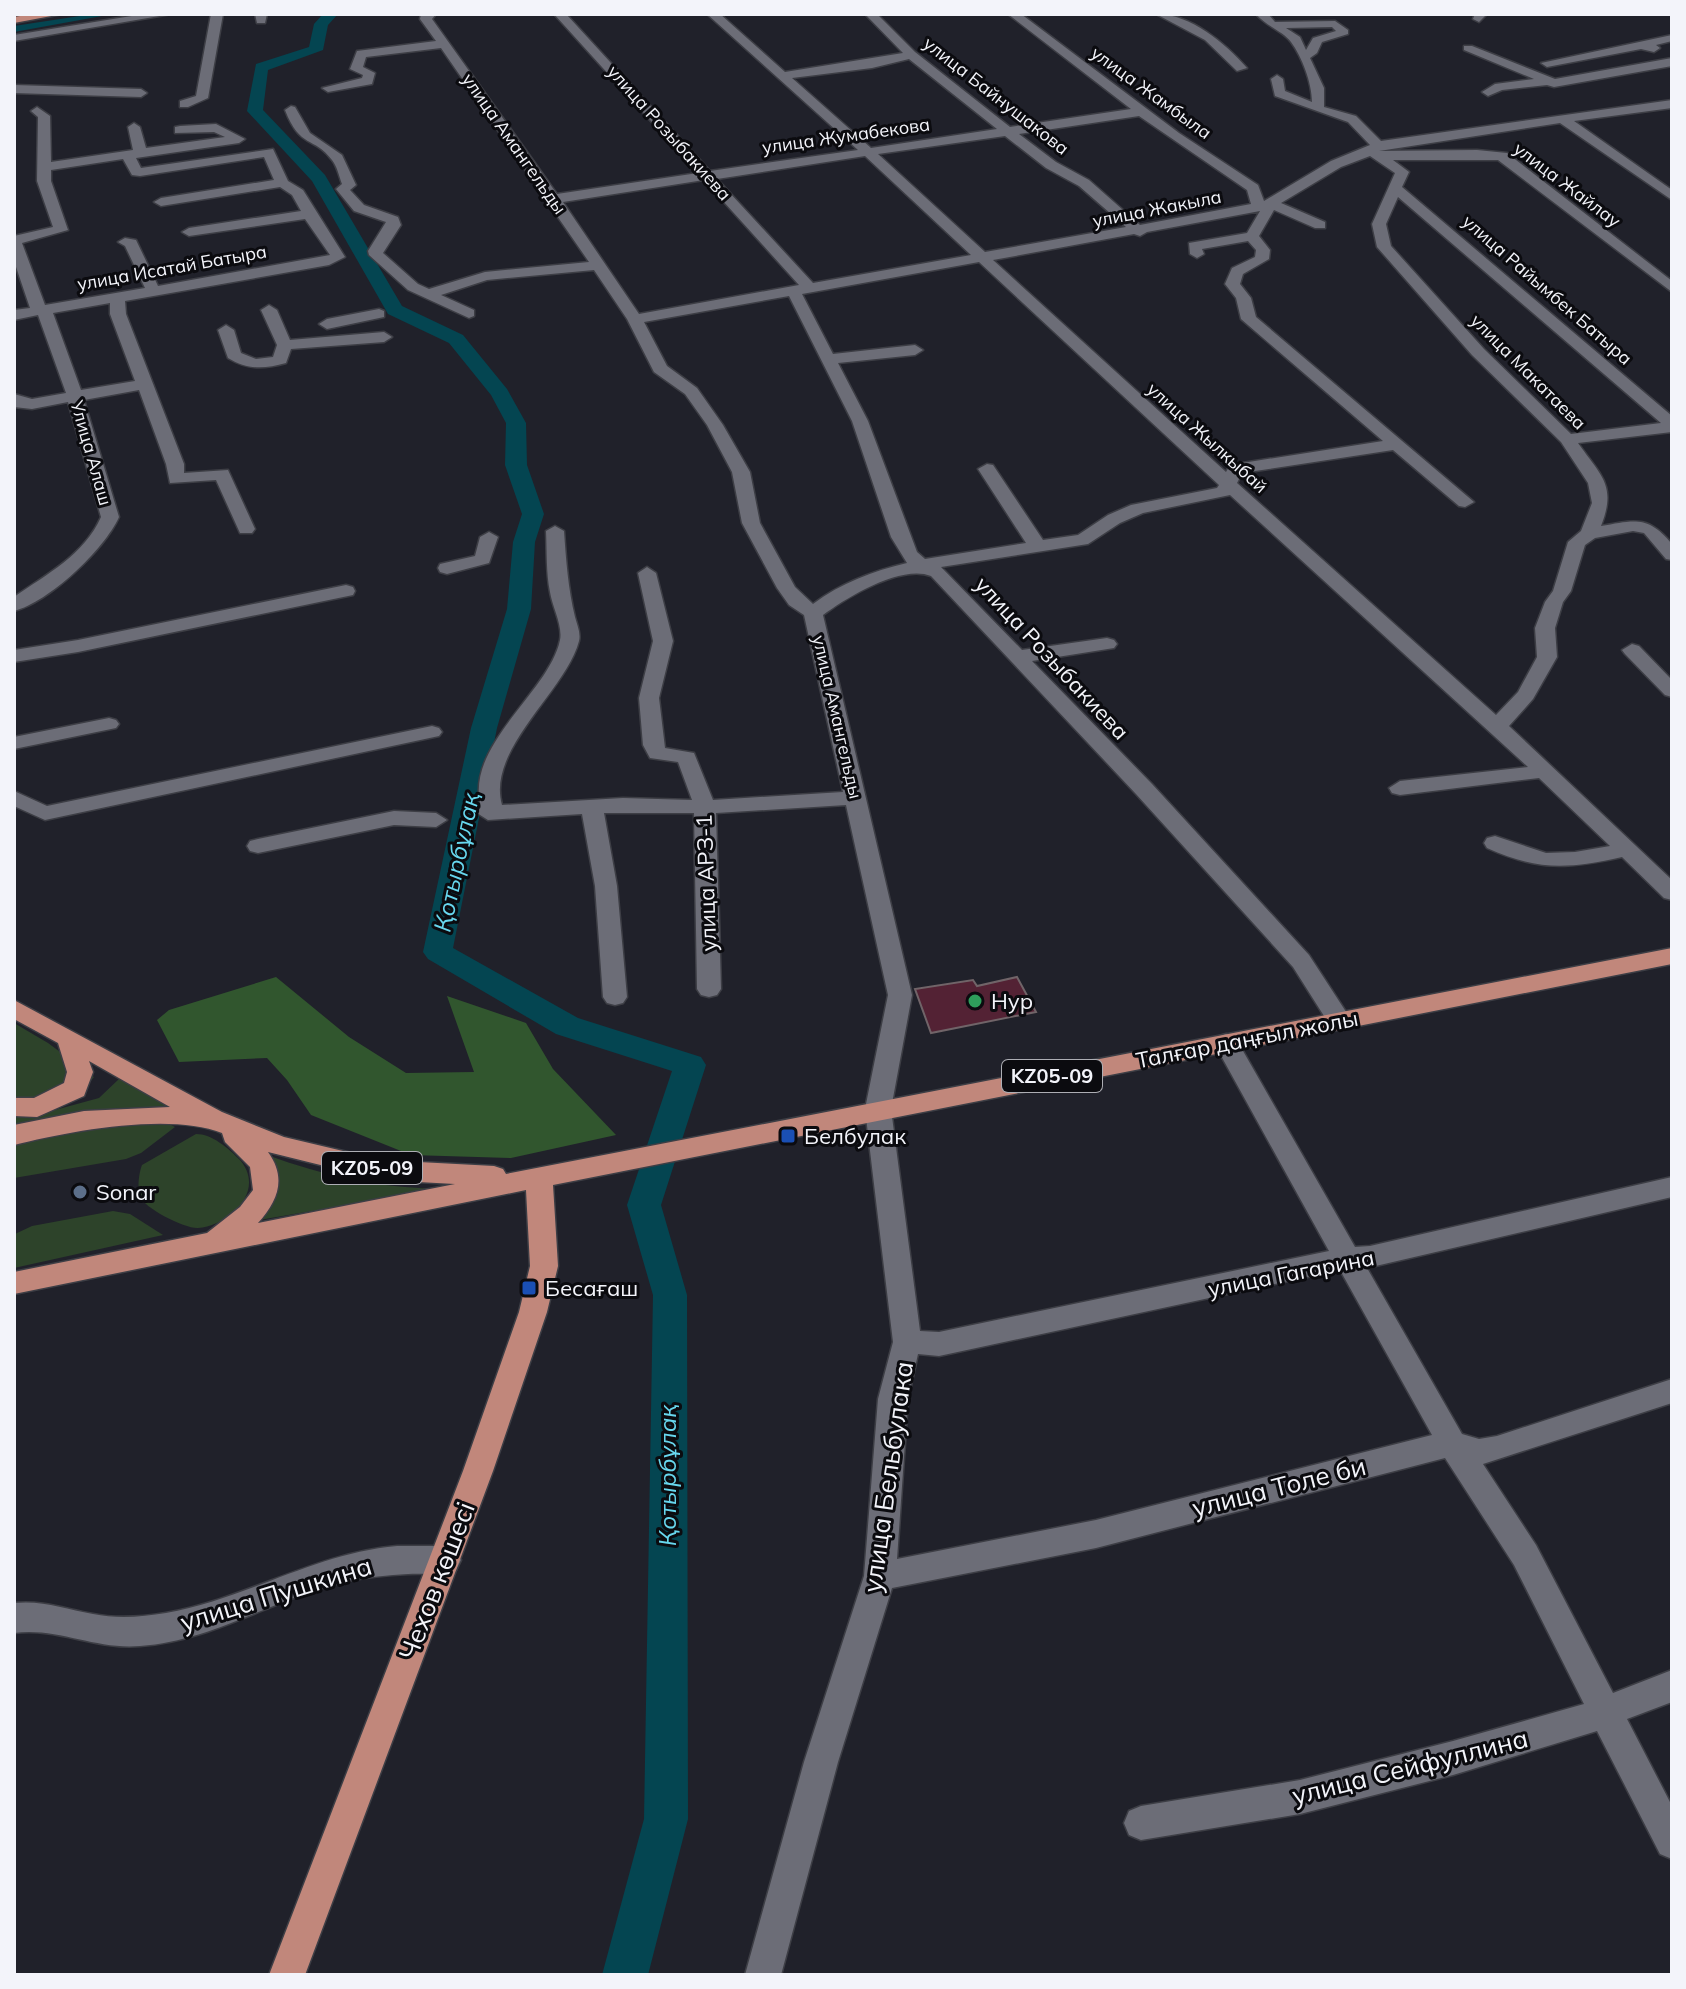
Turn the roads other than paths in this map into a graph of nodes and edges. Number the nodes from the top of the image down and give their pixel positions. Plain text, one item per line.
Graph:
1 (56, 14) edge
2 (165, 14) edge
3 (217, 14) edge
4 (430, 14) edge
5 (560, 14) edge
6 (713, 14) edge
7 (871, 14) edge
8 (1014, 14) edge
9 (1162, 14) edge
10 (1262, 14) edge
11 (14, 20) edge
12 (1273, 25) junction
13 (14, 38) edge
14 (1672, 38) edge
15 (443, 44) junction
16 (1641, 45) junction
17 (1468, 48) dead end
18 (1672, 53) edge
19 (911, 55) junction
20 (1304, 56) junction
21 (1672, 62) edge
22 (1547, 63) dead end
23 (1241, 68) dead end
24 (41, 73) dead end
25 (782, 76) junction
26 (1277, 79) dead end
27 (1549, 81) junction
28 (328, 88) dead end
29 (21, 89) edge
30 (1488, 92) dead end
31 (141, 93) dead end
32 (184, 104) dead end
33 (35, 109) dead end
34 (1318, 109) junction
35 (291, 110) dead end
36 (1145, 111) junction
37 (1666, 111) edge
38 (1565, 121) junction
39 (134, 127) dead end
40 (180, 130) dead end
41 (1006, 131) junction
42 (1375, 151) junction
43 (868, 152) junction
44 (134, 153) junction
45 (43, 167) junction
46 (705, 175) junction
47 (282, 183) junction
48 (1395, 188) junction
49 (1672, 196) edge
50 (552, 199) junction
51 (161, 202) dead end
52 (1265, 205) junction
53 (309, 214) junction
54 (1320, 225) dead end
55 (189, 232) dead end
56 (1140, 232) junction
57 (1252, 236) junction
58 (14, 240) edge
59 (125, 242) dead end
60 (1197, 254) dead end
61 (981, 257) junction
62 (598, 265) junction
63 (1672, 271) edge
64 (1654, 273) junction
65 (1672, 288) edge
66 (802, 291) junction
67 (154, 292) junction
68 (431, 293) junction
69 (117, 298) junction
70 (42, 310) junction
71 (269, 310) dead end
72 (469, 313) dead end
73 (379, 314) dead end
74 (14, 315) edge
75 (635, 319) junction
76 (327, 324) dead end
77 (226, 330) dead end
78 (384, 337) dead end
79 (285, 345) junction
80 (915, 350) dead end
81 (829, 359) junction
82 (143, 384) junction
83 (75, 396) junction
84 (14, 399) edge
85 (1672, 425) edge
86 (1567, 439) junction
87 (1397, 444) junction
88 (987, 469) dead end
89 (1232, 476) junction
90 (1465, 502) dead end
91 (246, 529) dead end
92 (555, 531) dead end
93 (1589, 534) junction
94 (489, 537) dead end
95 (1038, 547) junction
96 (1672, 555) edge
97 (919, 564) junction
98 (447, 568) dead end
99 (647, 573) dead end
100 (346, 591) dead end
101 (14, 605) edge
102 (813, 613) junction
103 (1107, 644) dead end
104 (1632, 650) dead end
105 (14, 656) edge
106 (1017, 657) junction
107 (1672, 691) edge
108 (109, 724) dead end
109 (1497, 726) junction
110 (432, 732) dead end
111 (14, 743) edge
112 (1545, 771) junction
113 (1400, 788) dead end
114 (14, 798) edge
115 (856, 798) junction
116 (592, 807) junction
117 (705, 807) junction
118 (436, 820) dead end
119 (1495, 843) dead end
120 (258, 846) dead end
121 (1628, 849) junction
122 (1672, 893) edge
123 (1672, 956) edge
124 (709, 989) dead end
125 (615, 997) dead end
126 (14, 1008) edge
127 (1340, 1021) junction
128 (69, 1040) junction
129 (1226, 1043) junction
130 (14, 1107) edge
131 (878, 1109) junction
132 (213, 1119) junction
133 (14, 1135) edge
134 (539, 1177) junction
135 (1672, 1187) edge
136 (203, 1246) junction
137 (1347, 1258) junction
138 (14, 1283) edge
139 (907, 1342) junction
140 (1672, 1391) edge
141 (1452, 1443) junction
142 (445, 1560) junction
143 (880, 1576) junction
144 (14, 1618) edge
145 (1672, 1686) edge
146 (1605, 1712) junction
147 (1141, 1823) dead end
148 (1672, 1842) edge
149 (287, 1975) edge
150 (763, 1975) edge

1 - 11 main road
2 - 13 street
3 - 32 street
4 - 15 street, улица Амангельды
5 - 46 street, улица Розыбакиева
6 - 25 street, улица Жылкыбай
7 - 19 street, улица Байнушакова
8 - 36 street, улица Жамбыла
9 - 23 street
10 - 12 street
12 - 20 street
12 - 20 street
14 - 16 street
15 - 28 street
15 - 50 street, улица Амангельды
16 - 18 street
16 - 22 street
17 - 27 street
19 - 25 street
19 - 41 street, улица Байнушакова
20 - 34 street
21 - 27 street
24 - 29 street
25 - 43 street, улица Жылкыбай
26 - 34 street
27 - 30 street
29 - 31 street
33 - 45 street
34 - 42 street
35 - 68 street
36 - 41 street, улица Жумабекова
36 - 52 street, улица Жамбыла
37 - 38 street, улица Жакыла
38 - 42 street, улица Жакыла
38 - 49 street
39 - 44 street
40 - 44 street
41 - 43 street, улица Жумабекова
41 - 56 street, улица Байнушакова
42 - 48 street
42 - 52 street, улица Жакыла
42 - 64 street, улица Жайлау
43 - 46 street, улица Жумабекова
43 - 61 street, улица Жылкыбай
44 - 45 street
44 - 47 street
45 - 58 street
46 - 50 street, улица Жумабекова
46 - 66 street, улица Розыбакиева
47 - 51 street
47 - 53 street
48 - 85 street, улица Райымбек Батыра
48 - 86 street, улица Макатаева
50 - 62 street, улица Амангельды
52 - 54 street
52 - 56 street, улица Жакыла
52 - 57 street
53 - 55 street
53 - 67 street, улица Исатай Батыра
56 - 61 street, улица Жакыла
57 - 60 street
57 - 87 street
58 - 70 street, Улица Алаш
59 - 67 street
61 - 66 street, улица Жакыла
61 - 89 street, улица Жылкыбай
62 - 68 street
62 - 75 street, улица Амангельды
63 - 64 street
64 - 65 street, улица Жайлау
66 - 75 street, улица Жакыла
66 - 81 street, улица Розыбакиева
67 - 69 street, улица Исатай Батыра
68 - 72 street
69 - 70 street, улица Исатай Батыра
69 - 82 street
70 - 74 street, улица Исатай Батыра
70 - 83 street, Улица Алаш
71 - 79 street
73 - 76 street
75 - 102 street, улица Амангельды
77 - 79 street
78 - 79 street
80 - 81 street
81 - 97 street, улица Розыбакиева
82 - 83 street
82 - 91 street
83 - 84 street
83 - 101 street, Улица Алаш
85 - 86 street
86 - 93 street, улица Макатаева
87 - 89 street
87 - 90 street
88 - 95 street
89 - 95 street
89 - 109 street, улица Жылкыбай
92 - 116 street
93 - 96 street
93 - 109 street, улица Макатаева
94 - 98 street
95 - 97 street
97 - 102 street
97 - 106 street, улица Розыбакиева
99 - 117 street, улица АРЗ-1
100 - 105 street
102 - 115 street, улица Амангельды
103 - 106 street
104 - 107 street
106 - 127 street, улица Розыбакиева
108 - 111 street
109 - 112 street, улица Жылкыбай
110 - 114 street
112 - 113 street
112 - 121 street, улица Жылкыбай
115 - 117 street
115 - 131 street, улица Амангельды
116 - 117 street
116 - 125 street
117 - 124 street, улица АРЗ-1
118 - 120 street
119 - 121 street
121 - 122 street, улица Жылкыбай
123 - 127 main road, Талғар даңғыл жолы / KZ05-09
126 - 128 main road
127 - 129 main road, Талғар даңғыл жолы / KZ05-09
128 - 130 main road
128 - 132 main road
129 - 131 main road, Талғар даңғыл жолы / KZ05-09
129 - 137 street
131 - 134 main road, Талғар даңғыл жолы / KZ05-09
131 - 139 street, улица Бельбулака
132 - 133 main road, KZ05-09
132 - 134 main road, Талғар даңғыл жолы / KZ05-09
132 - 136 main road, Талғар даңғыл жолы / KZ05-09
134 - 136 main road, Талғар даңғыл жолы / KZ05-09
134 - 142 main road, Чехов көшесі
135 - 137 street, улица Гагарина
136 - 138 main road, Талғар даңғыл жолы / KZ05-09
137 - 139 street, улица Гагарина
137 - 141 street
139 - 143 street, улица Бельбулака
140 - 141 street, улица Толе би
141 - 143 street, улица Толе би
141 - 146 street
142 - 144 street, улица Пушкина
142 - 149 main road, Чехов көшесі
143 - 150 street, улица Бельбулака
145 - 146 street, улица Сейфуллина
146 - 147 street, улица Сейфуллина
146 - 148 street

